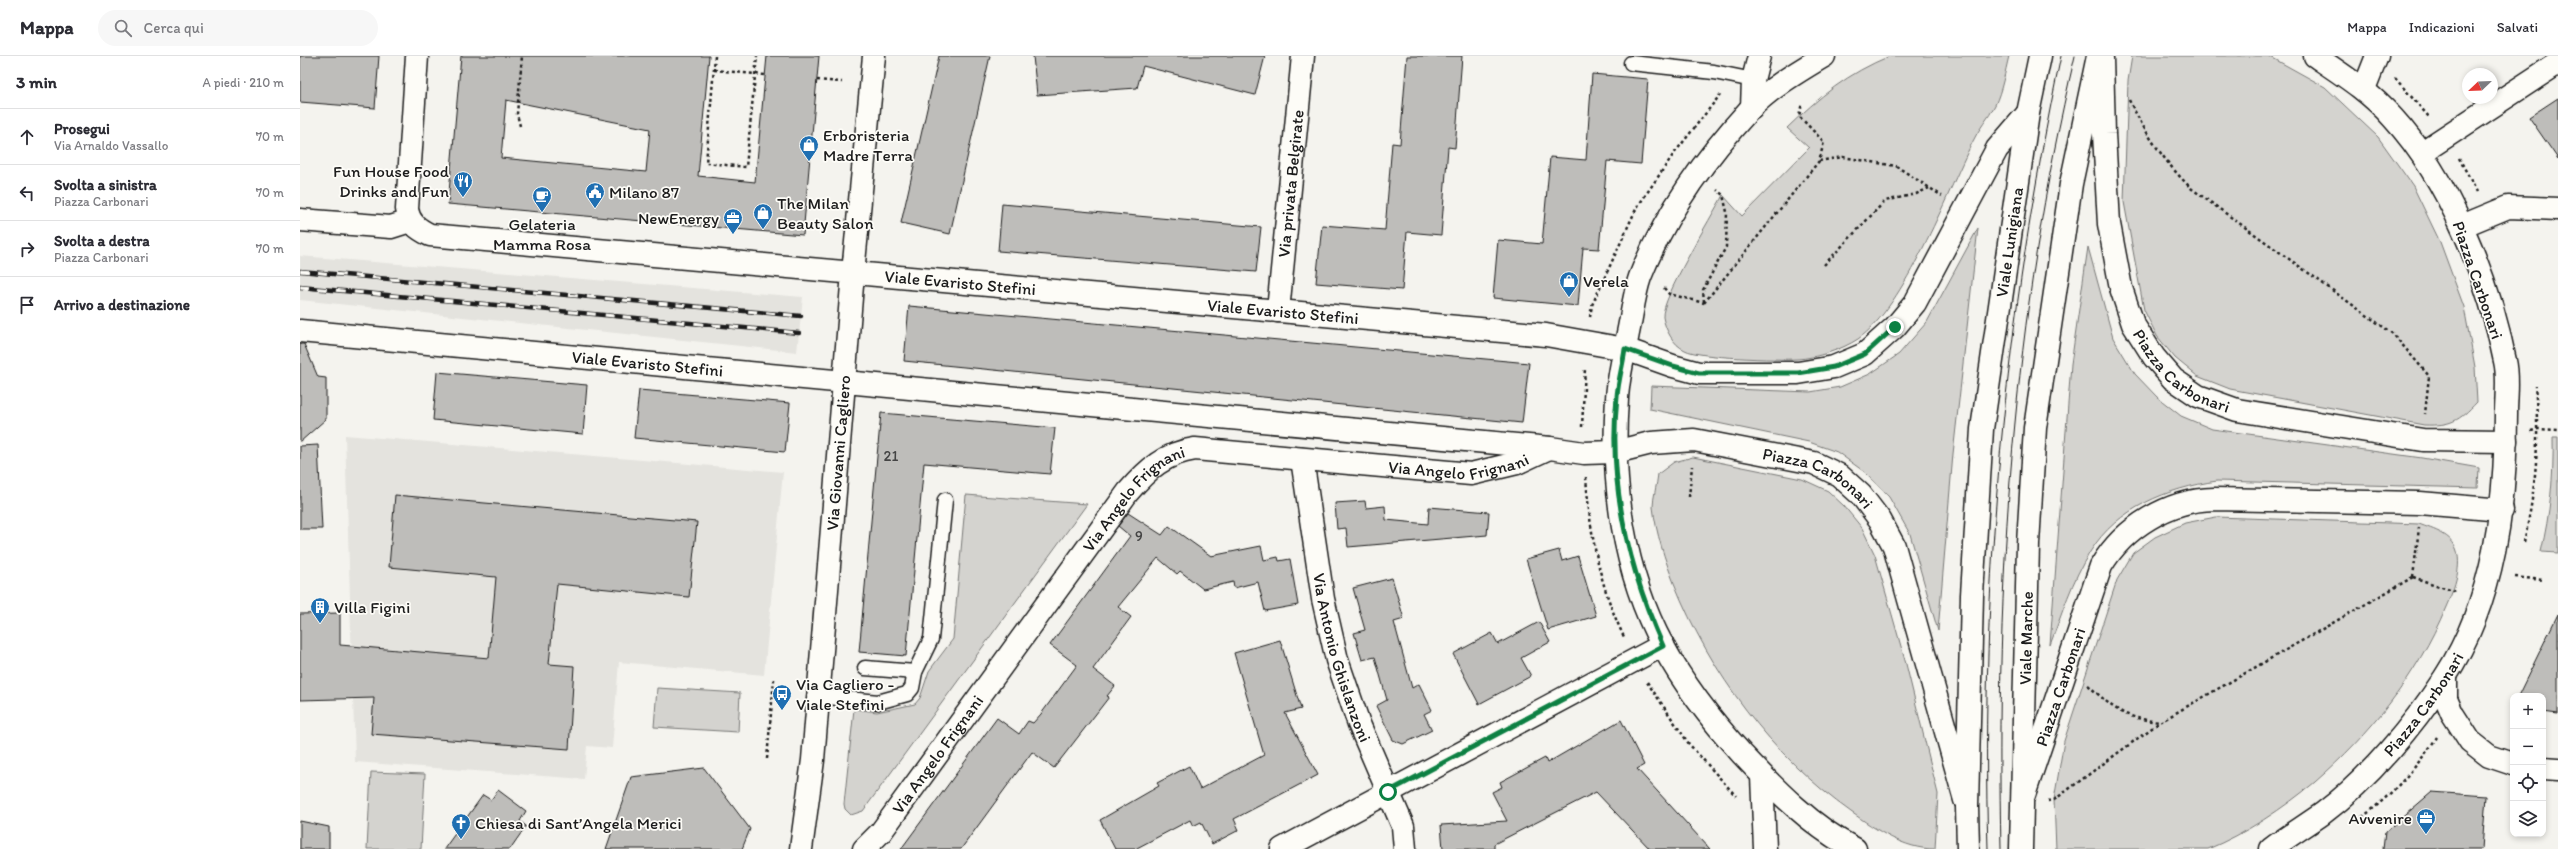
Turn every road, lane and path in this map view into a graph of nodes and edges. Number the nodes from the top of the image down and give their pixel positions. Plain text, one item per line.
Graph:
1 (417, 56) edge
2 (522, 56) edge
3 (715, 56) edge
4 (757, 56) edge
5 (874, 56) edge
6 (1303, 56) edge
7 (1759, 56) edge
8 (1824, 56) edge
9 (2040, 56) edge
10 (2098, 56) edge
11 (2102, 56) edge
12 (2315, 56) edge
13 (2377, 56) edge
14 (1631, 63) dead end
15 (2558, 63) edge
16 (714, 70) junction
17 (2390, 73) dead end
18 (755, 74) junction
19 (765, 75) dead end
20 (817, 80) dead end
21 (1753, 80) junction
22 (842, 82) dead end
23 (2364, 89) junction
24 (2127, 96) dead end
25 (1802, 103) dead end
26 (1752, 108) junction
27 (2028, 113) junction
28 (2432, 121) dead end
29 (520, 126) dead end
30 (2420, 153) junction
31 (2458, 157) dead end
32 (1819, 161) junction
33 (2477, 191) dead end
34 (1723, 195) dead end
35 (2558, 209) edge
36 (300, 220) edge
37 (410, 221) junction
38 (2462, 226) junction
39 (1824, 265) dead end
40 (852, 273) junction
41 (1664, 288) dead end
42 (1704, 302) junction
43 (1278, 311) junction
44 (300, 331) edge
45 (1625, 349) junction
46 (1585, 363) dead end
47 (844, 381) junction
48 (2425, 418) dead end
49 (2538, 429) dead end
50 (1582, 430) dead end
51 (2558, 430) edge
52 (2506, 441) junction
53 (1550, 448) junction
54 (1615, 452) junction
55 (1302, 458) junction
56 (1692, 465) dead end
57 (1586, 482) dead end
58 (1689, 497) dead end
59 (945, 500) dead end
60 (2502, 510) junction
61 (2419, 524) dead end
62 (2414, 577) junction
63 (2515, 577) dead end
64 (2543, 580) dead end
65 (2463, 586) dead end
66 (1627, 644) dead end
67 (1663, 646) junction
68 (2070, 656) junction
69 (865, 668) dead end
70 (915, 672) junction
71 (2446, 676) junction
72 (774, 679) dead end
73 (1646, 680) dead end
74 (818, 696) junction
75 (2160, 722) junction
76 (767, 759) dead end
77 (2510, 763) edge
78 (2546, 768) edge
79 (2558, 769) edge
80 (1762, 776) junction
81 (1388, 792) junction
82 (1739, 798) dead end
83 (2022, 802) junction
84 (1967, 807) junction
85 (801, 849) edge
86 (864, 849) edge
87 (1282, 849) edge
88 (1405, 849) edge
89 (1765, 849) edge
90 (1855, 849) edge
91 (1968, 849) edge
92 (2021, 849) edge
93 (2271, 849) edge

1 - 37 street
2 - 29 path
3 - 16 path
4 - 18 path
5 - 40 street, Via Giovanni Cagliero
6 - 43 street, Via privata Belgirate
7 - 21 street
8 - 26 street
9 - 27 street, Viale Lunigiana
10 - 83 street, Viale Marche
11 - 52 street, Piazza Carbonari
12 - 23 street, Piazza Carbonari
13 - 23 street
14 - 21 lane
15 - 30 street
16 - 18 path
16 - 18 path
17 - 28 path
18 - 19 path
20 - 22 path
21 - 26 street
23 - 30 street, Piazza Carbonari
24 - 48 path
25 - 32 path
26 - 45 street
27 - 45 street
27 - 84 street, Viale Lunigiana
30 - 38 street, Piazza Carbonari
31 - 33 path
32 - 39 path
32 - 42 path
34 - 42 path
35 - 38 street
36 - 37 street
37 - 40 street, Viale Evaristo Stefini
38 - 52 street, Piazza Carbonari
40 - 43 street, Viale Evaristo Stefini
40 - 47 street, Via Giovanni Cagliero
41 - 42 path
43 - 45 street, Viale Evaristo Stefini
44 - 47 street, Viale Evaristo Stefini
45 - 54 street
46 - 50 path
47 - 53 street, Viale Evaristo Stefini
47 - 74 street, Via Giovanni Cagliero
49 - 51 path
52 - 60 street, Piazza Carbonari
53 - 54 street, Viale Evaristo Stefini
53 - 55 street, Via Angelo Frignani
54 - 67 street
54 - 84 street, Piazza Carbonari
55 - 81 street, Via Antonio Ghislanzoni
55 - 86 street, Via Angelo Frignani
56 - 58 path
57 - 66 path
59 - 70 lane
60 - 68 street, Piazza Carbonari
60 - 71 street, Piazza Carbonari
61 - 62 path
62 - 65 path
62 - 75 path
63 - 64 path
67 - 80 street
67 - 81 street
68 - 75 path
68 - 83 street, Piazza Carbonari
69 - 70 lane
70 - 74 lane
71 - 77 street
71 - 93 street, Piazza Carbonari
72 - 76 path
73 - 82 path
74 - 85 street, Via Giovanni Cagliero
75 - 83 path
78 - 79 street
80 - 89 street
80 - 90 street
81 - 87 street
81 - 88 street, Via Antonio Ghislanzoni
83 - 92 street, Viale Marche
84 - 91 street

